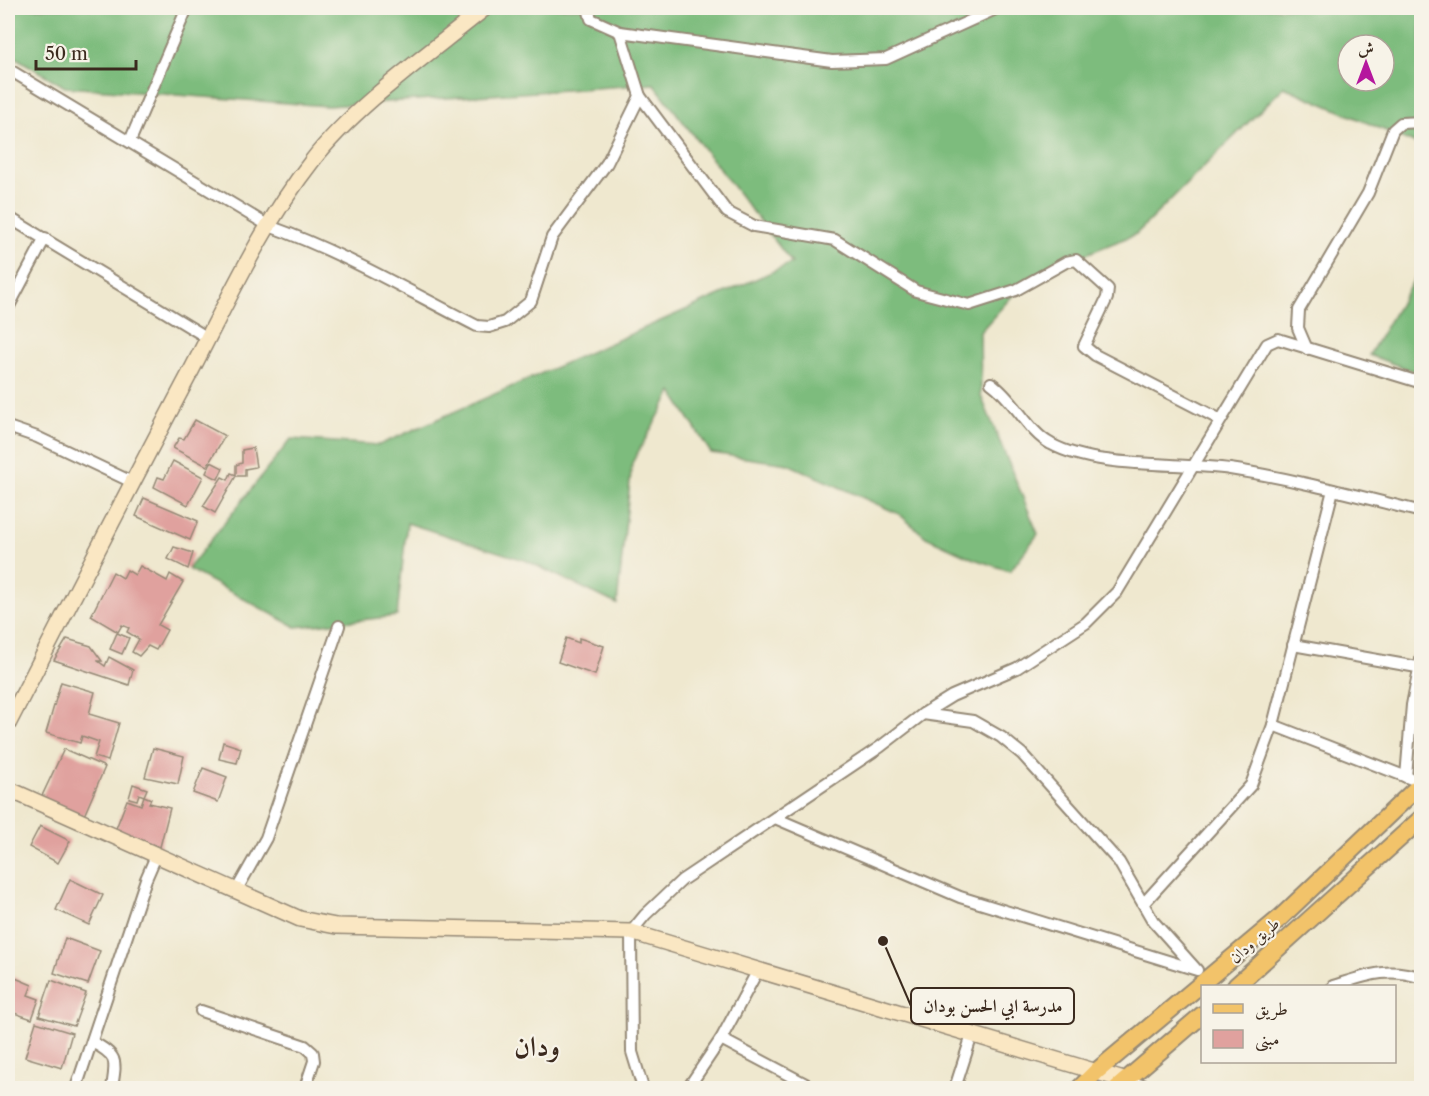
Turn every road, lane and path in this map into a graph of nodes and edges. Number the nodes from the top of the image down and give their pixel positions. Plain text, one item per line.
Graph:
1 (187, 8) edge
2 (485, 8) edge
3 (588, 8) edge
4 (998, 8) edge
5 (620, 32) junction
6 (8, 69) edge
7 (640, 96) junction
8 (1422, 122) edge
9 (130, 141) junction
10 (8, 217) edge
11 (269, 226) junction
12 (45, 238) junction
13 (8, 308) edge
14 (208, 338) junction
15 (1307, 349) junction
16 (991, 383) dead end
17 (1422, 383) edge
18 (1219, 419) junction
19 (8, 427) edge
20 (1195, 465) junction
21 (132, 482) junction
22 (1333, 490) junction
23 (1422, 512) edge
24 (339, 626) dead end
25 (1293, 645) junction
26 (1422, 654) edge
27 (1417, 667) junction
28 (923, 714) junction
29 (8, 724) edge
30 (1273, 725) junction
31 (1406, 777) junction
32 (1422, 783) edge
33 (8, 789) edge
34 (776, 818) junction
35 (1422, 818) edge
36 (156, 856) junction
37 (236, 891) junction
38 (1144, 903) junction
39 (631, 932) junction
40 (758, 970) junction
41 (1202, 975) junction
42 (1422, 978) edge
43 (1243, 985) edge
44 (1339, 985) edge
45 (201, 1011) dead end
46 (1201, 1018) edge
47 (972, 1035) junction
48 (721, 1039) junction
49 (92, 1042) junction
50 (1097, 1071) junction
51 (1122, 1085) edge
52 (76, 1089) edge
53 (112, 1089) edge
54 (305, 1089) edge
55 (644, 1089) edge
56 (688, 1089) edge
57 (813, 1089) edge
58 (955, 1089) edge
59 (1080, 1089) edge
60 (1153, 1089) edge

1 - 9 street
2 - 11 street
3 - 5 street
4 - 5 street
5 - 7 street
6 - 9 street
7 - 11 street
7 - 18 street
8 - 15 street
9 - 11 street
10 - 12 street
11 - 14 street
12 - 13 street
12 - 14 street
14 - 21 street
15 - 17 street
15 - 18 street
16 - 20 street
18 - 20 street
19 - 21 street
20 - 22 street
20 - 28 street
21 - 29 street
22 - 23 street
22 - 25 street
24 - 37 street
25 - 27 street
25 - 30 street
26 - 27 street
27 - 31 street
28 - 34 street
28 - 38 street
30 - 31 street
30 - 38 street
31 - 32 street
32 - 41 main road, طريق ودان
33 - 36 street
34 - 39 street
34 - 41 street
35 - 43 main road, طريق ودان
36 - 37 street
36 - 49 street
37 - 39 street
38 - 41 street
39 - 40 street
39 - 55 street
40 - 47 street
40 - 48 street
41 - 50 main road, طريق ودان
42 - 44 street
45 - 54 street
46 - 51 main road
47 - 50 street
47 - 58 street
48 - 56 street
48 - 57 street
49 - 52 street
49 - 53 street
50 - 51 street
50 - 59 main road, طريق ودان
51 - 60 street

